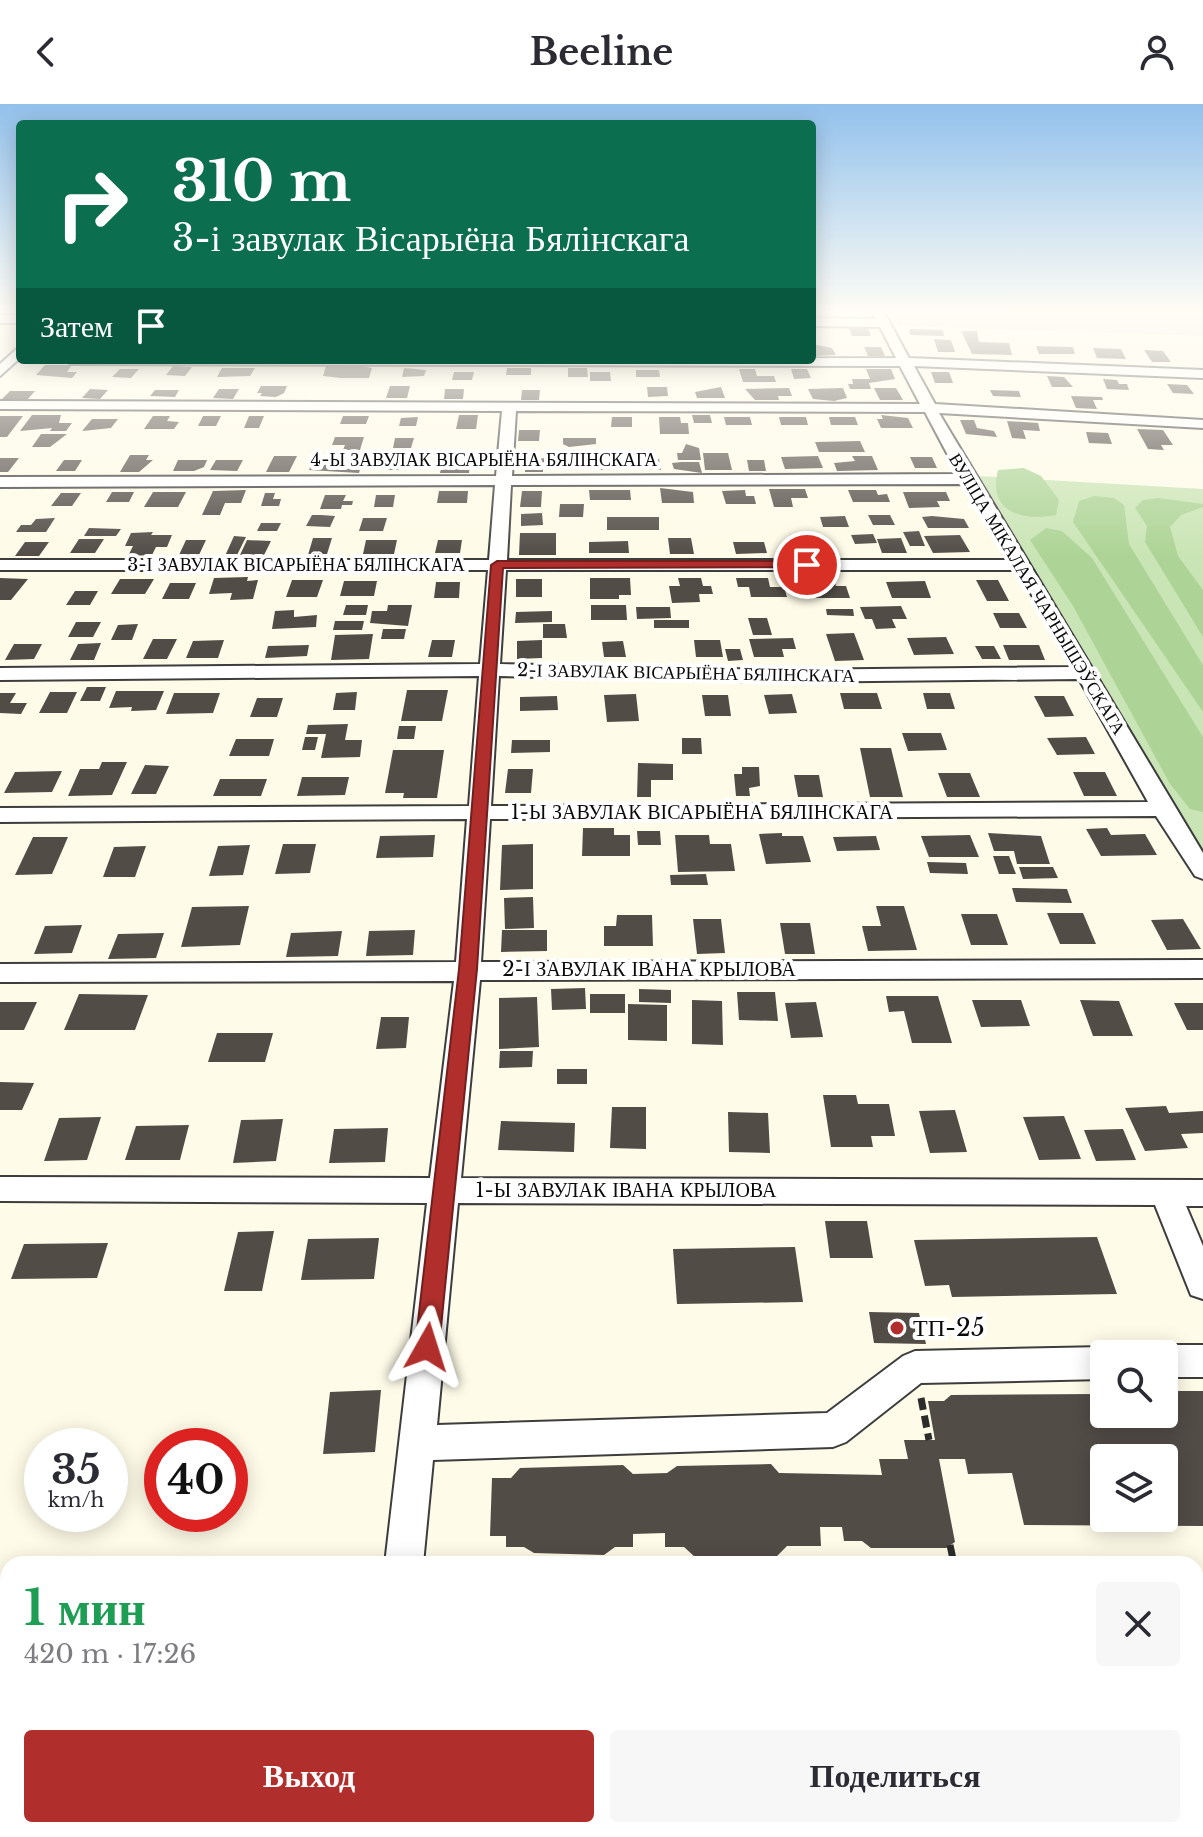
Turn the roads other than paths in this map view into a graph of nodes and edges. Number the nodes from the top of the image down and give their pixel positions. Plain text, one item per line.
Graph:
1 (922, 395) edge
2 (0, 405) edge
3 (509, 407) junction
4 (929, 408) junction
5 (1203, 424) edge
6 (502, 479) junction
7 (968, 479) junction
8 (0, 482) edge
9 (0, 565) edge
10 (497, 565) junction
11 (1024, 565) junction
12 (490, 670) junction
13 (1085, 673) junction
14 (0, 674) edge
15 (1163, 809) junction
16 (478, 814) junction
17 (0, 815) edge
18 (1203, 871) edge
19 (468, 969) junction
20 (1203, 969) edge
21 (0, 973) edge
22 (444, 1188) junction
23 (0, 1189) edge
24 (1203, 1193) edge
25 (1166, 1194) junction
26 (1203, 1285) edge
27 (1178, 1361) edge
28 (1203, 1361) edge
29 (1090, 1363) edge
30 (417, 1443) junction
31 (405, 1556) edge

1 - 4 street, ВУЛІЦА МІКАЛАЯ ЧАРНЫШЭЎСКАГА
2 - 3 street
3 - 4 street
3 - 6 street
4 - 5 street
4 - 7 street, ВУЛІЦА МІКАЛАЯ ЧАРНЫШЭЎСКАГА
6 - 7 street, 4-Ы ЗАВУЛАК ВІСАРЫЁНА БЯЛІНСКАГА
6 - 8 street, 4-Ы ЗАВУЛАК ВІСАРЫЁНА БЯЛІНСКАГА
6 - 10 street
7 - 11 street, ВУЛІЦА МІКАЛАЯ ЧАРНЫШЭЎСКАГА
9 - 10 street, 3-І ЗАВУЛАК ВІСАРЫЁНА БЯЛІНСКАГА
10 - 11 street, 3-І ЗАВУЛАК ВІСАРЫЁНА БЯЛІНСКАГА
10 - 12 street
11 - 13 street, ВУЛІЦА МІКАЛАЯ ЧАРНЫШЭЎСКАГА
12 - 13 street, 2-І ЗАВУЛАК ВІСАРЫЁНА БЯЛІНСКАГА
12 - 14 street, 2-І ЗАВУЛАК ВІСАРЫЁНА БЯЛІНСКАГА
12 - 16 street
13 - 15 street, ВУЛІЦА МІКАЛАЯ ЧАРНЫШЭЎСКАГА
15 - 16 street, 1-Ы ЗАВУЛАК ВІСАРЫЁНА БЯЛІНСКАГА
15 - 18 street, ВУЛІЦА МІКАЛАЯ ЧАРНЫШЭЎСКАГА
16 - 17 street, 1-Ы ЗАВУЛАК ВІСАРЫЁНА БЯЛІНСКАГА
16 - 19 street
19 - 20 street, 2-І ЗАВУЛАК ІВАНА КРЫЛОВА
19 - 21 street, 2-І ЗАВУЛАК ІВАНА КРЫЛОВА
19 - 22 street
22 - 23 street, 1-Ы ЗАВУЛАК ІВАНА КРЫЛОВА
22 - 25 street, 1-Ы ЗАВУЛАК ІВАНА КРЫЛОВА
22 - 30 street
24 - 25 street, 1-Ы ЗАВУЛАК ІВАНА КРЫЛОВА
25 - 26 street
27 - 28 street
29 - 30 street
30 - 31 street

